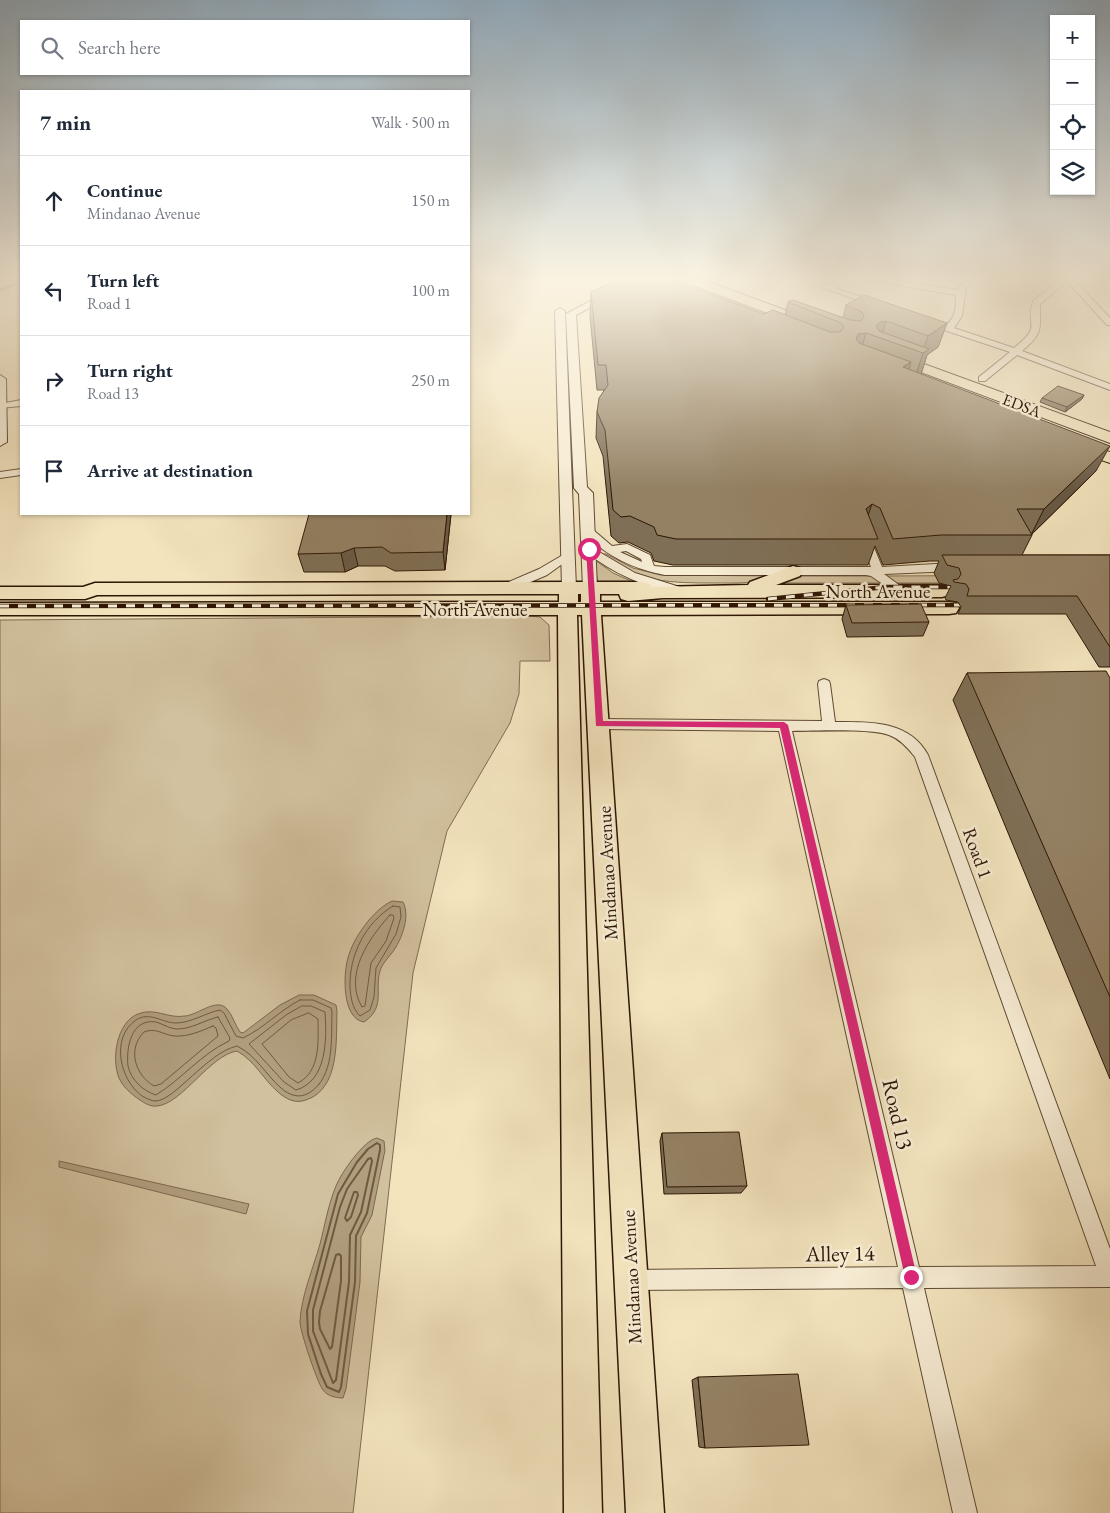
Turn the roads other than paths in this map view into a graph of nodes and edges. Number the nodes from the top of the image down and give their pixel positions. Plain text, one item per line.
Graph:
1 (561, 348) edge
2 (573, 348) edge
3 (1004, 348) edge
4 (1019, 348) edge
5 (878, 351) edge
6 (1014, 351) junction
7 (0, 379) edge
8 (982, 379) dead end
9 (1110, 387) edge
10 (20, 403) edge
11 (1, 406) edge
12 (0, 437) edge
13 (1110, 438) edge
14 (1063, 440) edge
15 (0, 442) edge
16 (1110, 458) edge
17 (20, 472) edge
18 (0, 475) edge
19 (588, 532) junction
20 (864, 535) edge
21 (589, 549) junction
22 (568, 555) junction
23 (968, 567) edge
24 (793, 572) junction
25 (874, 572) junction
26 (504, 589) junction
27 (269, 591) junction
28 (741, 591) junction
29 (899, 591) junction
30 (432, 592) junction
31 (579, 592) junction
32 (685, 592) junction
33 (0, 593) edge
34 (85, 593) junction
35 (0, 610) edge
36 (824, 684) dead end
37 (599, 724) junction
38 (784, 725) junction
39 (829, 726) junction
40 (1110, 1276) edge
41 (911, 1277) junction
42 (631, 1280) junction
43 (583, 1513) edge
44 (645, 1513) edge
45 (965, 1513) edge

1 - 22 street, Mindanao Avenue
2 - 19 street, Mindanao Avenue
3 - 6 street
4 - 6 street
5 - 13 highway, EDSA
6 - 8 street
6 - 9 street
7 - 11 main road
10 - 11 street
11 - 12 main road
12 - 15 main road
14 - 16 highway
17 - 18 street
19 - 21 street, Mindanao Avenue
19 - 24 street
20 - 25 street
21 - 31 street, Mindanao Avenue
21 - 32 street
22 - 26 street
22 - 31 street, Mindanao Avenue
23 - 25 street
24 - 25 street
24 - 28 main road
25 - 29 street
26 - 30 main road, North Avenue
26 - 31 main road, North Avenue
27 - 30 main road, North Avenue
27 - 34 main road, North Avenue
27 - 34 main road, North Avenue
28 - 29 main road, North Avenue
28 - 32 main road, North Avenue
29 - 31 main road, North Avenue
30 - 31 main road, North Avenue
31 - 32 main road, North Avenue
31 - 35 main road, North Avenue
31 - 37 main road, Mindanao Avenue
31 - 43 main road, Mindanao Avenue
33 - 34 main road, North Avenue
36 - 39 street
37 - 38 street, Road 1
37 - 42 main road, Mindanao Avenue
38 - 39 street, Road 1
38 - 41 street, Road 13
39 - 40 street, Road 1
40 - 41 street, Alley 14
41 - 42 street, Alley 14
41 - 45 street, Road 13
42 - 44 main road, Mindanao Avenue

